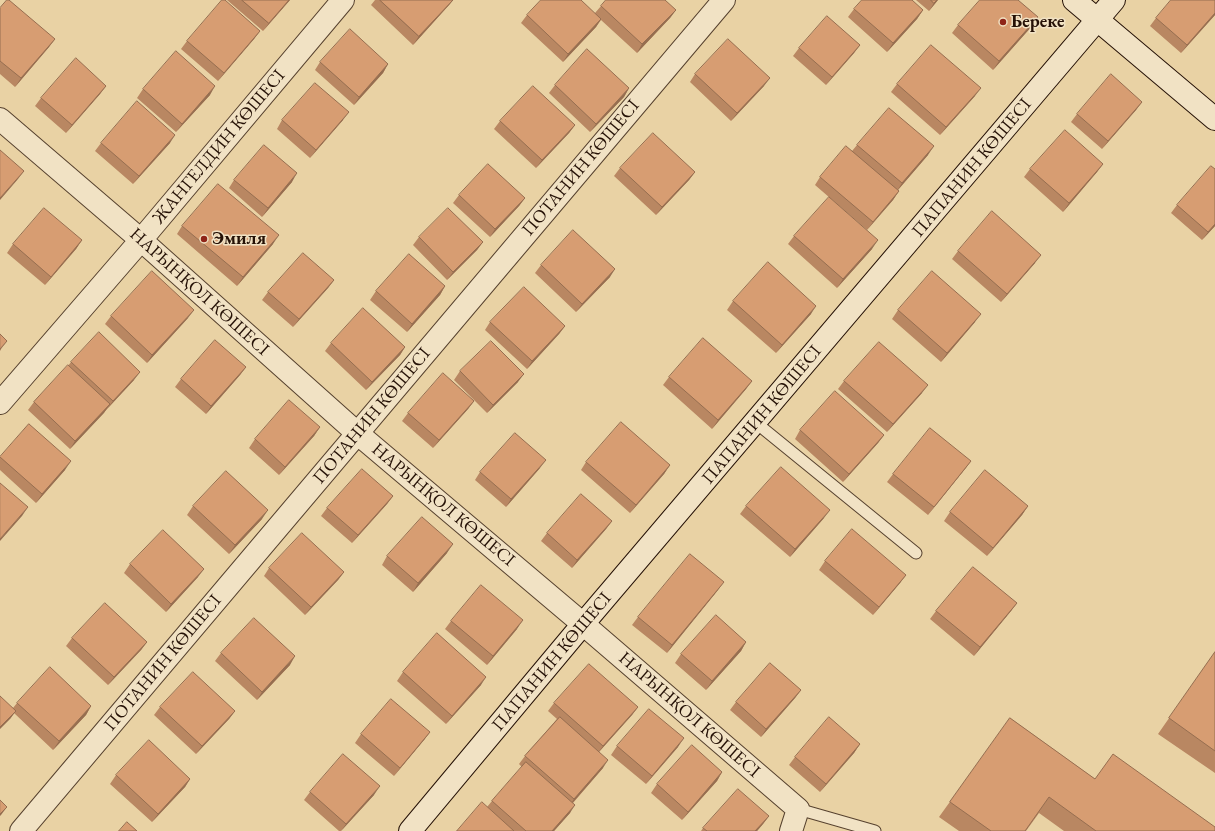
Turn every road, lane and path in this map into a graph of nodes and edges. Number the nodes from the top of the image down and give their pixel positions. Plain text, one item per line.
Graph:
1 (343, 0) edge
2 (724, 0) edge
3 (1074, 0) edge
4 (1114, 0) edge
5 (1097, 20) junction
6 (0, 119) edge
7 (1215, 119) edge
8 (141, 240) junction
9 (0, 403) edge
10 (755, 422) junction
11 (357, 433) junction
12 (916, 553) dead end
13 (583, 624) junction
14 (798, 809) junction
15 (21, 831) edge
16 (410, 831) edge
17 (791, 831) edge
18 (875, 831) edge

1 - 8 street, ЖАНГЕЛДИН КӨШЕСІ
2 - 11 street, ПОТАНИН КӨШЕСІ
3 - 5 street
4 - 5 street, ПАПАНИН КӨШЕСІ
5 - 7 street
5 - 10 street, ПАПАНИН КӨШЕСІ
6 - 8 street, НАРЫНҚОЛ КӨШЕСІ
8 - 9 street, ЖАНГЕЛДИН КӨШЕСІ
8 - 11 street, НАРЫНҚОЛ КӨШЕСІ
10 - 12 lane
10 - 13 street, ПАПАНИН КӨШЕСІ
11 - 13 street, НАРЫНҚОЛ КӨШЕСІ
11 - 15 street, ПОТАНИН КӨШЕСІ
13 - 14 street, НАРЫНҚОЛ КӨШЕСІ
13 - 16 street, ПАПАНИН КӨШЕСІ
14 - 17 street
14 - 18 lane

